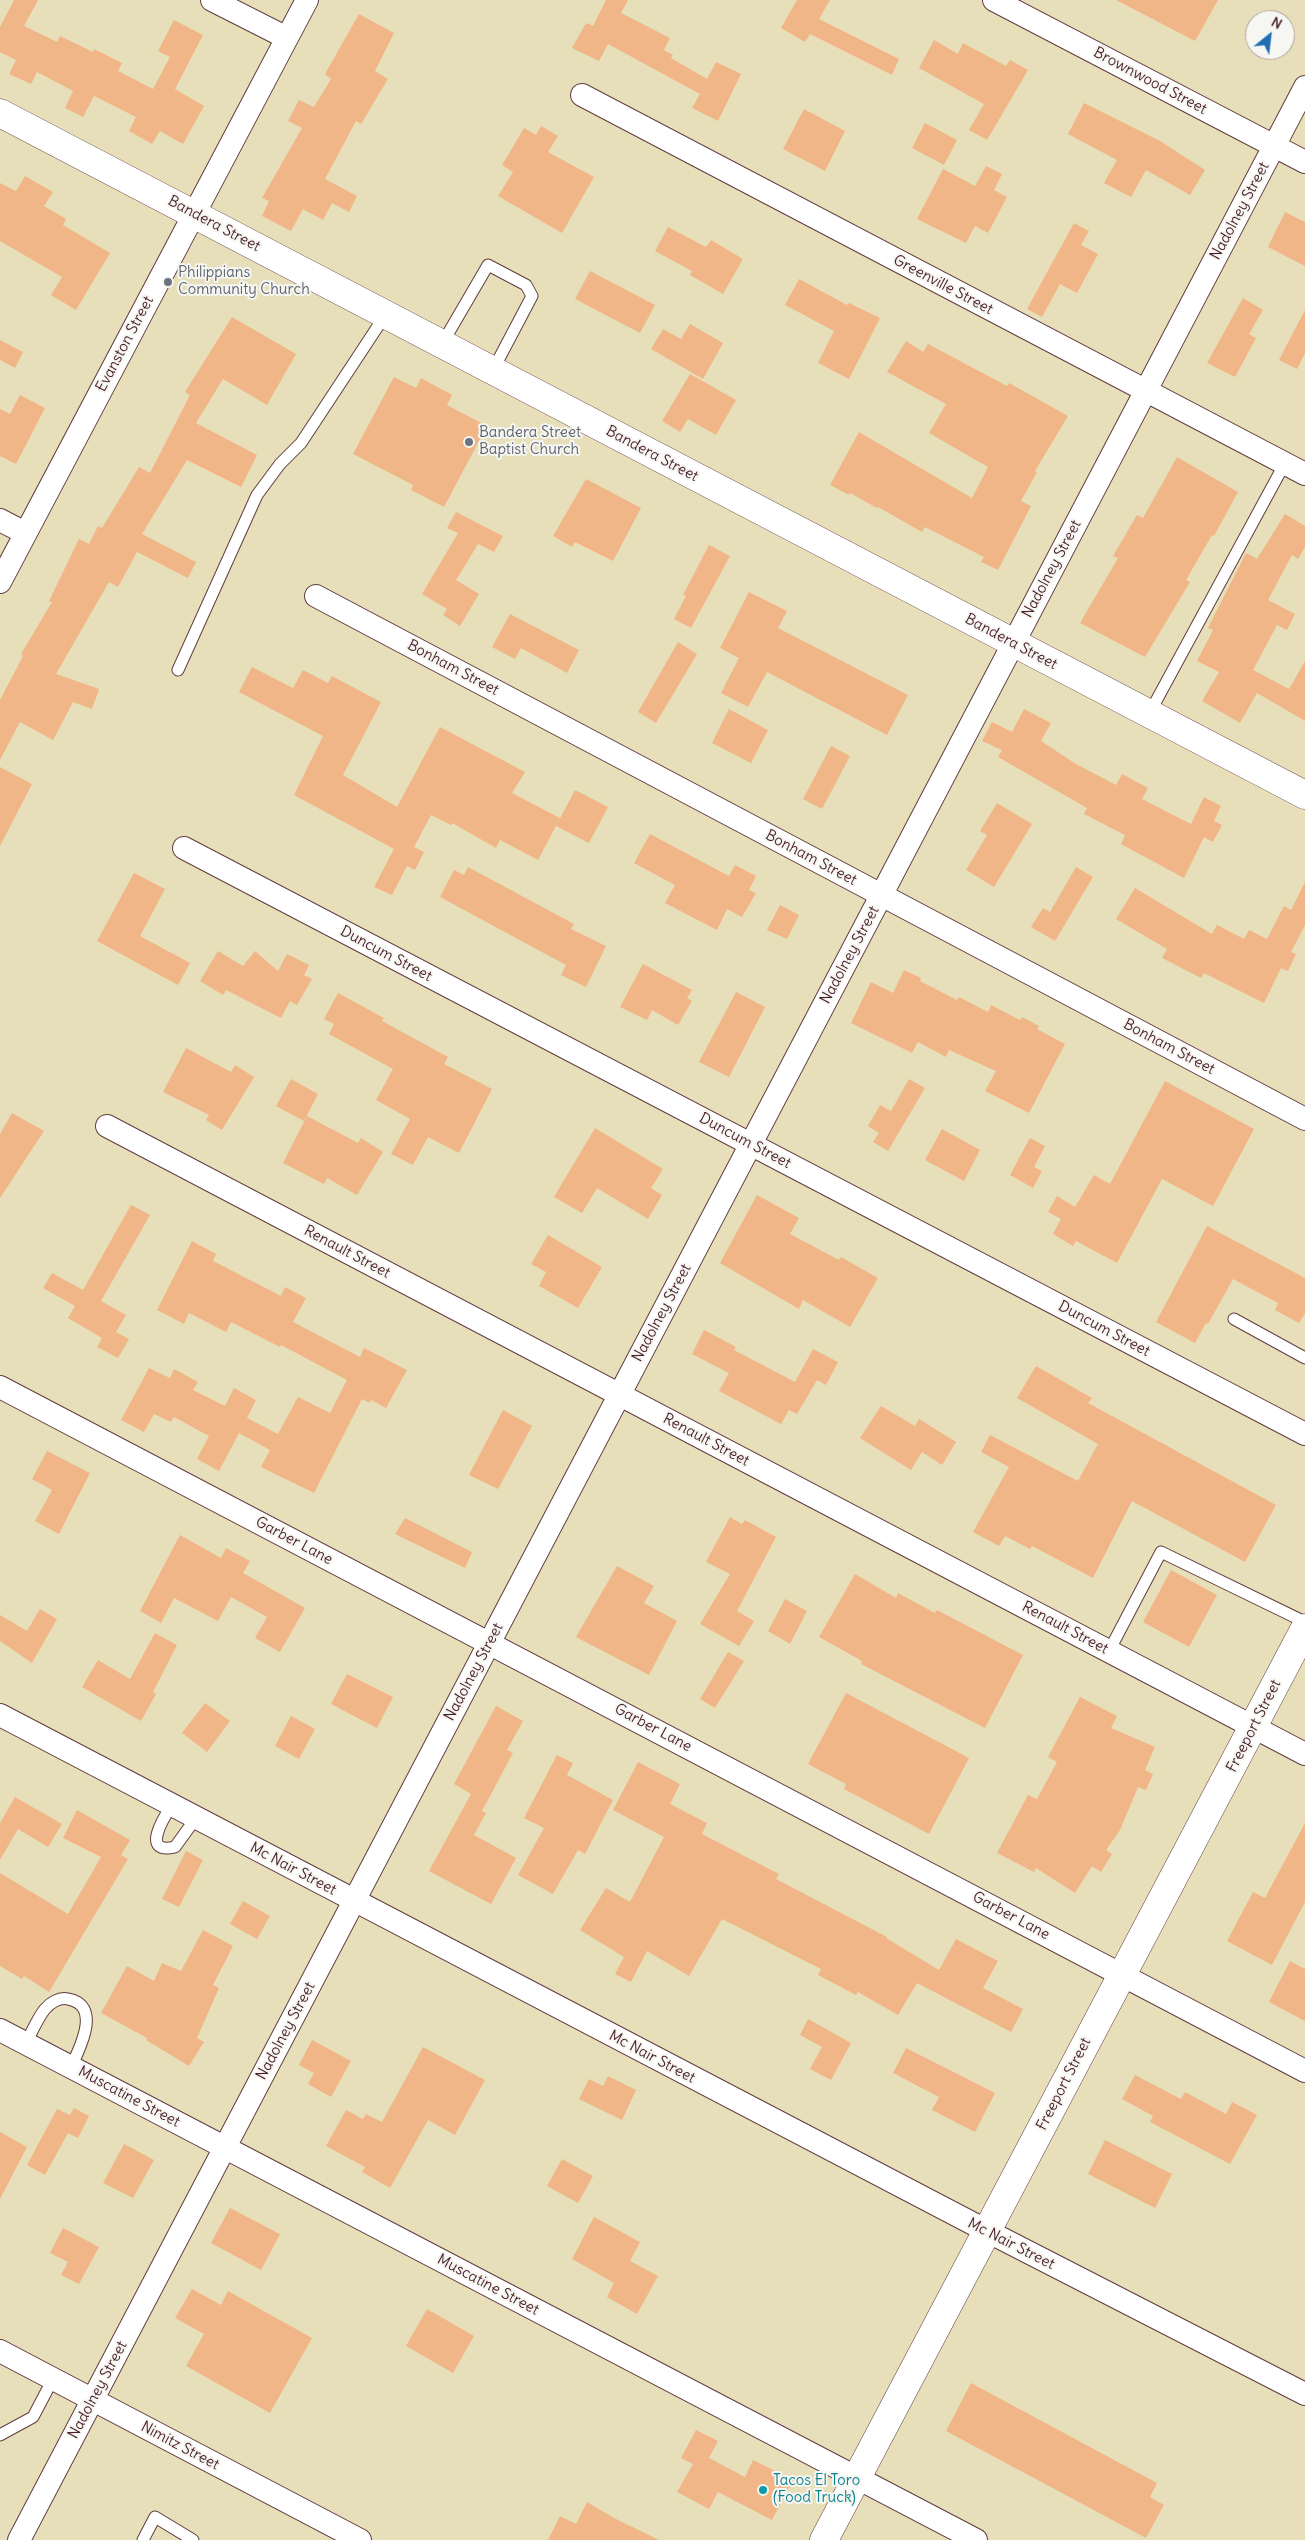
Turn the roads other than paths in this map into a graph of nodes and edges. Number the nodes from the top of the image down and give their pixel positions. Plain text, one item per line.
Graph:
1 (212, 0) edge
2 (307, 0) edge
3 (994, 0) edge
4 (287, 38) junction
5 (1305, 87) edge
6 (582, 95) dead end
7 (0, 112) edge
8 (1274, 146) junction
9 (1305, 162) edge
10 (194, 214) junction
11 (386, 314) junction
12 (442, 344) junction
13 (493, 370) junction
14 (1146, 391) junction
15 (1285, 463) junction
16 (1305, 474) edge
17 (0, 520) edge
18 (25, 533) junction
19 (0, 582) edge
20 (316, 596) dead end
21 (1014, 643) junction
22 (178, 670) dead end
23 (1149, 714) junction
24 (1305, 795) edge
25 (184, 848) dead end
26 (882, 895) junction
27 (1305, 1119) edge
28 (107, 1126) dead end
29 (751, 1145) junction
30 (1234, 1319) dead end
31 (1305, 1358) edge
32 (0, 1387) edge
33 (620, 1394) junction
34 (1305, 1434) edge
35 (1305, 1622) edge
36 (1305, 1628) edge
37 (489, 1643) junction
38 (1109, 1651) junction
39 (0, 1715) edge
40 (1254, 1727) junction
41 (1305, 1754) edge
42 (172, 1805) junction
43 (196, 1818) junction
44 (354, 1901) junction
45 (1124, 1975) junction
46 (0, 2030) edge
47 (26, 2043) junction
48 (71, 2067) junction
49 (1305, 2071) edge
50 (225, 2147) junction
51 (987, 2231) junction
52 (0, 2351) edge
53 (54, 2379) junction
54 (1305, 2394) edge
55 (93, 2400) junction
56 (0, 2436) edge
57 (857, 2478) junction
58 (19, 2540) edge
59 (142, 2540) edge
60 (193, 2540) edge
61 (360, 2540) edge
62 (824, 2540) edge
63 (976, 2540) edge

1 - 4 street
2 - 4 street, Evanston Street
3 - 8 street, Brownwood Street
4 - 10 street, Evanston Street
5 - 8 street, Nadolney Street
6 - 14 street, Greenville Street
7 - 10 street, Bandera Street
8 - 9 street, Brownwood Street
8 - 14 street, Nadolney Street
10 - 11 street, Bandera Street
10 - 18 street, Evanston Street
11 - 12 street, Bandera Street
11 - 22 lane
12 - 13 street, Bandera Street
12 - 13 lane
13 - 21 street, Bandera Street
14 - 15 street, Greenville Street
14 - 21 street, Nadolney Street
15 - 16 street, Greenville Street
15 - 23 lane
17 - 18 street
18 - 19 street, Evanston Street
20 - 26 street, Bonham Street
21 - 23 street, Bandera Street
21 - 26 street, Nadolney Street
23 - 24 street, Bandera Street
25 - 29 street, Duncum Street
26 - 27 street, Bonham Street
26 - 29 street, Nadolney Street
28 - 33 street, Renault Street
29 - 33 street, Nadolney Street
29 - 34 street, Duncum Street
30 - 31 lane
32 - 37 street, Garber Lane
33 - 37 street, Nadolney Street
33 - 38 street, Renault Street
35 - 38 lane
36 - 40 street, Freeport Street
37 - 44 street, Nadolney Street
37 - 45 street, Garber Lane
38 - 40 street, Renault Street
39 - 42 street, Mc Nair Street
40 - 41 street, Renault Street
40 - 45 street, Freeport Street
42 - 43 street, Mc Nair Street
42 - 43 lane
43 - 44 street, Mc Nair Street
44 - 50 street, Nadolney Street
44 - 51 street, Mc Nair Street
45 - 49 street, Garber Lane
45 - 51 street, Freeport Street
46 - 47 street, Muscatine Street
47 - 48 street, Muscatine Street
47 - 48 lane
48 - 50 street, Muscatine Street
50 - 55 street, Nadolney Street
50 - 57 street, Muscatine Street
51 - 54 street, Mc Nair Street
51 - 57 street, Freeport Street
52 - 53 street, Nimitz Street
53 - 55 street, Nimitz Street
53 - 56 lane
55 - 58 street, Nadolney Street
55 - 61 street, Nimitz Street
57 - 62 street, Freeport Street
57 - 63 street, Muscatine Street
59 - 60 lane

